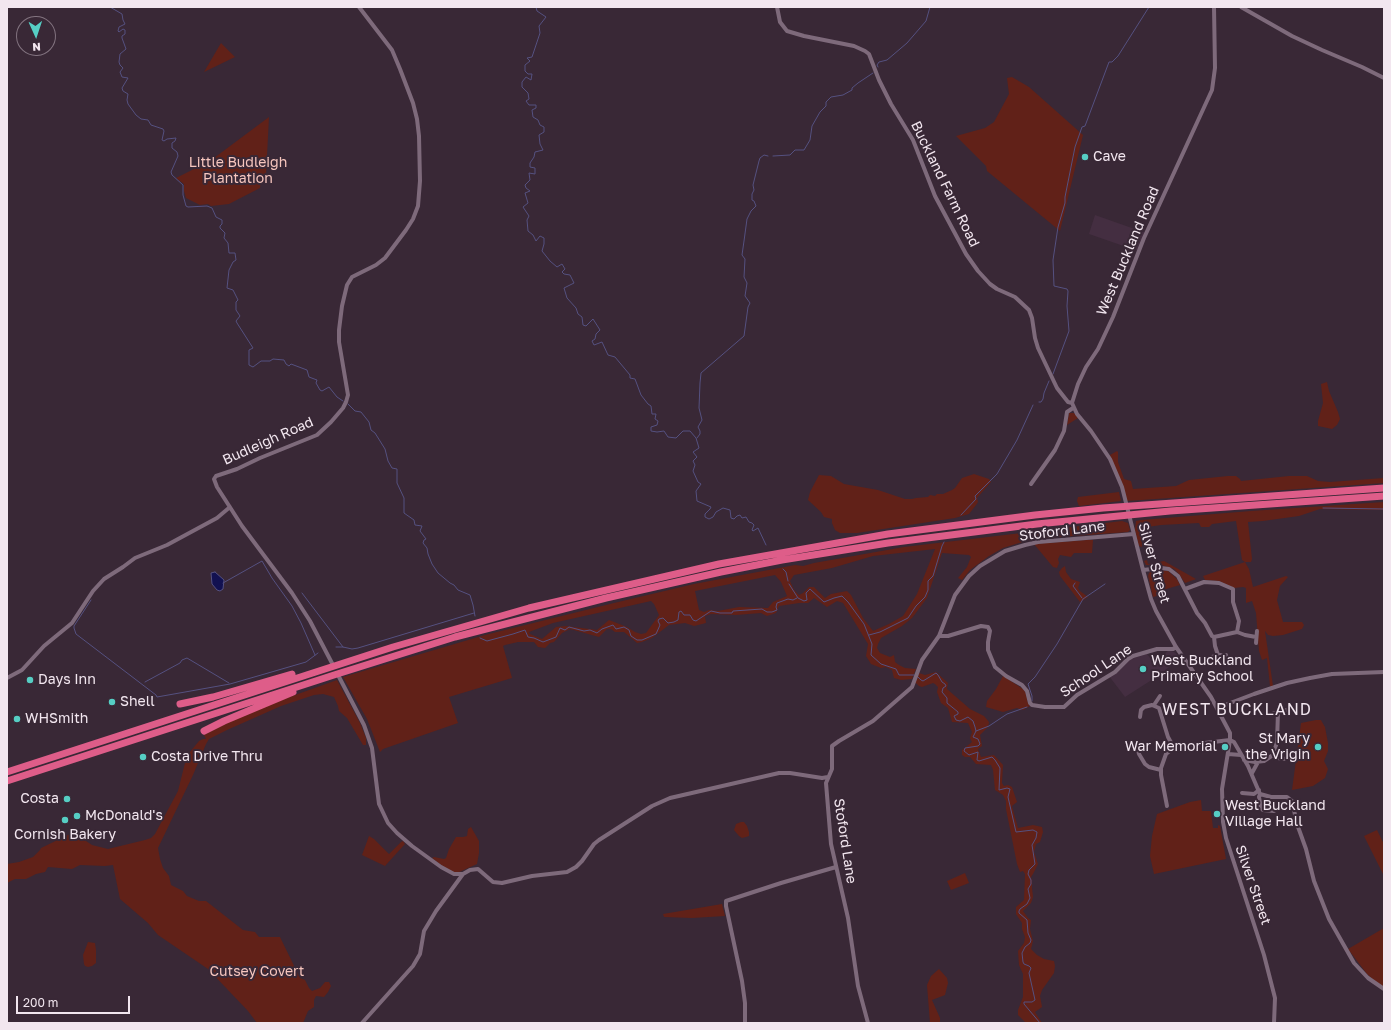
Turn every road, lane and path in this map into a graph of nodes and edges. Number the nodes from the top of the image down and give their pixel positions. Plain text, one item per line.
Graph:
1 (359, 7) edge
2 (777, 7) edge
3 (1214, 7) edge
4 (1241, 7) edge
5 (1384, 78) edge
6 (1073, 405) junction
7 (1031, 484) dead end
8 (1384, 488) edge
9 (1384, 496) edge
10 (230, 507) junction
11 (1133, 532) junction
12 (1143, 570) junction
13 (1185, 589) junction
14 (1257, 631) dead end
15 (1237, 632) junction
16 (939, 636) junction
17 (1214, 637) junction
18 (1256, 637) junction
19 (1256, 642) dead end
20 (1176, 647) junction
21 (1218, 655) junction
22 (1212, 657) dead end
23 (1228, 660) dead end
24 (330, 666) junction
25 (1384, 672) edge
26 (7, 678) edge
27 (311, 682) junction
28 (1160, 696) dead end
29 (180, 704) dead end
30 (1154, 705) junction
31 (1217, 708) junction
32 (1294, 708) dead end
33 (1278, 712) junction
34 (1272, 714) dead end
35 (1140, 716) dead end
36 (204, 732) dead end
37 (1230, 740) junction
38 (1137, 746) dead end
39 (1174, 748) junction
40 (1228, 754) junction
41 (1241, 755) junction
42 (1273, 756) junction
43 (1296, 757) dead end
44 (1244, 760) junction
45 (1258, 762) junction
46 (1161, 770) junction
47 (7, 772) edge
48 (1252, 774) junction
49 (828, 777) junction
50 (822, 778) junction
51 (7, 781) edge
52 (826, 783) junction
53 (1260, 792) junction
54 (1242, 793) dead end
55 (1171, 800) dead end
56 (1166, 801) junction
57 (1167, 806) dead end
58 (1274, 811) dead end
59 (836, 867) junction
60 (454, 874) junction
61 (463, 874) junction
62 (457, 882) junction
63 (1384, 989) edge
64 (362, 1023) edge
65 (745, 1023) edge
66 (868, 1023) edge
67 (1274, 1023) edge

1 - 10 street, Budleigh Road
2 - 6 street, Buckland Farm Road
3 - 6 street, West Buckland Road
4 - 5 street
6 - 7 street, West Buckland Road
6 - 11 street, Silver Street
8 - 24 highway
9 - 27 highway
10 - 26 street
10 - 60 street, Budleigh Road
11 - 12 street, Silver Street
11 - 16 street, Stoford Lane
12 - 13 street
12 - 20 street, Silver Street
13 - 15 street
13 - 17 street
14 - 18 street
15 - 17 street
15 - 18 street
16 - 20 street, School Lane
16 - 49 street, Stoford Lane
17 - 21 street
18 - 19 street
20 - 31 street, Silver Street
21 - 22 street
21 - 23 street
24 - 29 highway
24 - 47 highway
25 - 31 street
27 - 36 highway
27 - 51 highway
28 - 30 street
30 - 35 street
30 - 39 street
31 - 37 street, Silver Street
32 - 33 street
33 - 34 street
33 - 42 street
37 - 39 street
37 - 40 street, Silver Street
37 - 41 street
38 - 46 street
39 - 46 street
40 - 41 street
40 - 67 street, Silver Street
41 - 44 street
42 - 43 street
42 - 45 street
44 - 45 street
44 - 48 street
45 - 48 street
46 - 56 street
48 - 53 street
49 - 50 street
49 - 52 street, Stoford Lane
50 - 52 street
50 - 61 street
52 - 59 street, Stoford Lane
53 - 54 street
53 - 58 street
53 - 63 street
55 - 56 street
56 - 57 street
59 - 65 street
59 - 66 street, Stoford Lane
60 - 61 street
60 - 62 street
61 - 62 street
62 - 64 street

